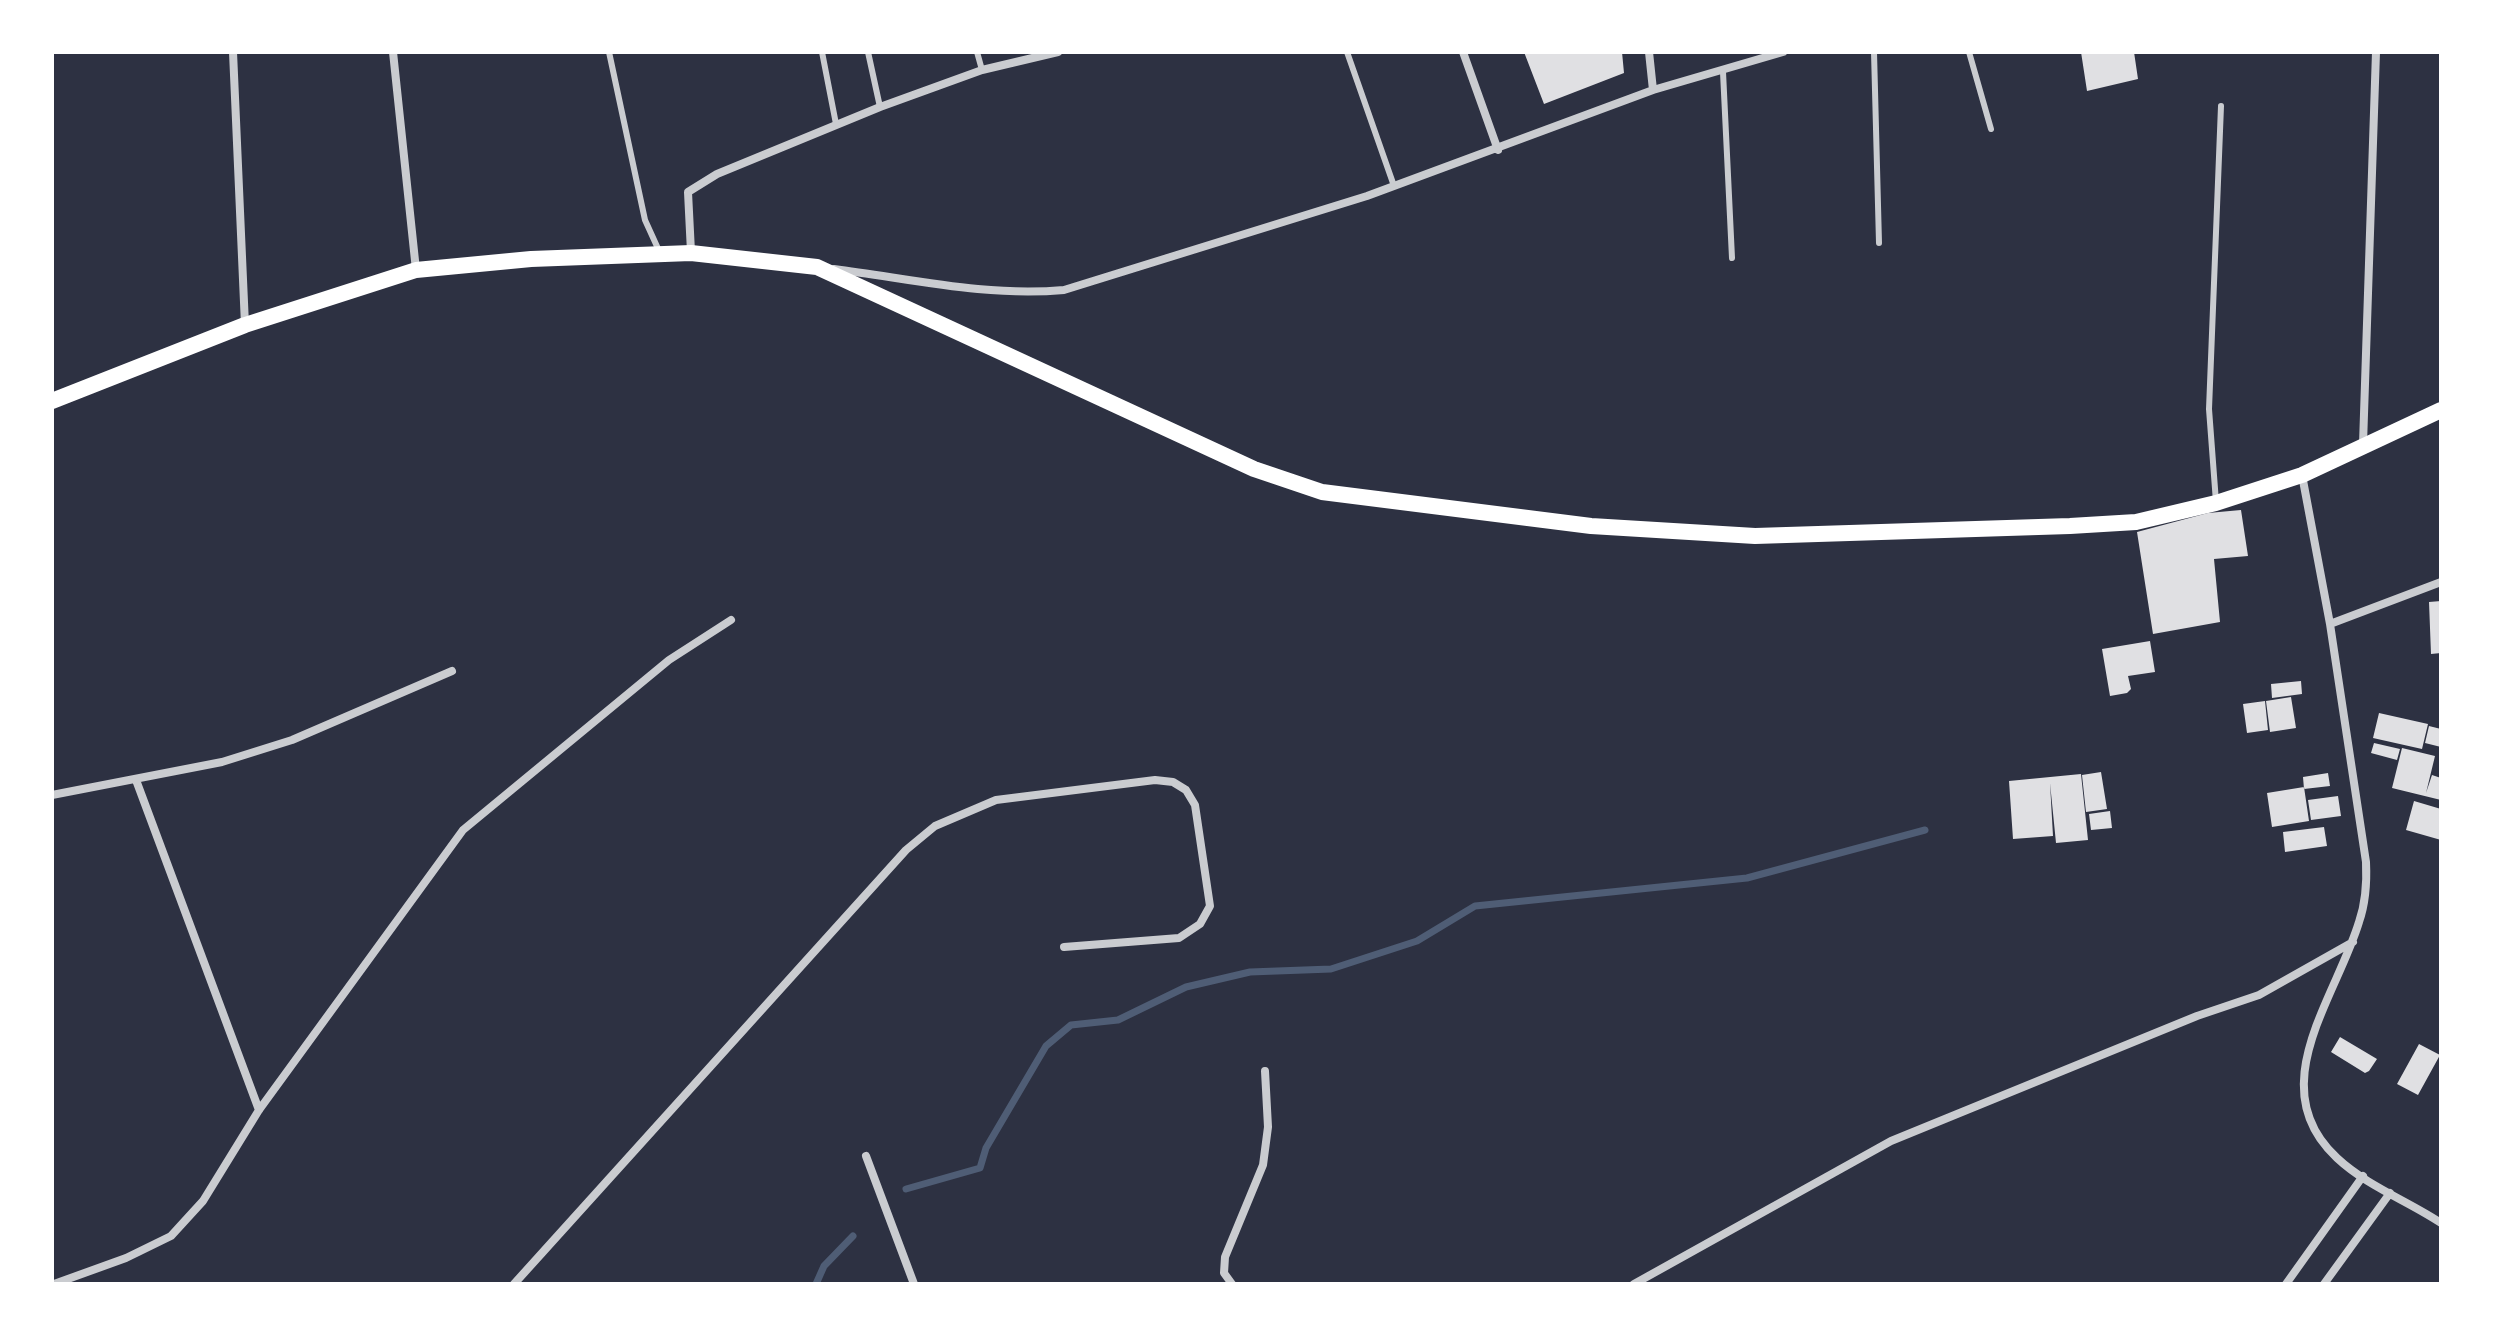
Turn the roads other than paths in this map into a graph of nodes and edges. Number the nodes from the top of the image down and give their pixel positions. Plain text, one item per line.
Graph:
1 (233, 52) edge
2 (393, 52) edge
3 (609, 52) edge
4 (822, 52) edge
5 (868, 52) edge
6 (977, 52) edge
7 (1347, 52) edge
8 (1463, 52) edge
9 (1649, 52) edge
10 (1783, 52) edge
11 (1874, 52) edge
12 (1969, 52) edge
13 (2376, 52) edge
14 (1054, 53) edge
15 (982, 70) junction
16 (1723, 72) junction
17 (1653, 90) junction
18 (2221, 106) dead end
19 (880, 107) junction
20 (836, 124) junction
21 (1991, 129) dead end
22 (1498, 150) junction
23 (1394, 186) junction
24 (1879, 243) dead end
25 (691, 253) junction
26 (660, 254) junction
27 (1732, 258) dead end
28 (817, 267) junction
29 (416, 270) junction
30 (245, 325) junction
31 (52, 401) edge
32 (2441, 410) edge
33 (2363, 444) junction
34 (2302, 475) junction
35 (2216, 503) junction
36 (2441, 582) edge
37 (731, 620) dead end
38 (2330, 624) junction
39 (452, 671) dead end
40 (136, 780) junction
41 (52, 795) edge
42 (2353, 942) junction
43 (1064, 947) dead end
44 (1265, 1071) dead end
45 (259, 1110) junction
46 (866, 1156) dead end
47 (2363, 1176) junction
48 (2390, 1193) junction
49 (2441, 1223) edge
50 (54, 1284) edge
51 (514, 1284) edge
52 (914, 1284) edge
53 (1232, 1284) edge
54 (1634, 1284) edge
55 (2286, 1284) edge
56 (2324, 1284) edge

1 - 30 street
2 - 29 street
3 - 26 lane
4 - 20 lane
5 - 19 lane
6 - 15 lane
7 - 23 lane
8 - 22 street
9 - 17 street
10 - 16 street
11 - 24 lane
12 - 21 lane
13 - 33 street
14 - 15 street
15 - 19 street
16 - 17 street
16 - 27 lane
17 - 22 street
18 - 35 lane
19 - 20 street
20 - 25 street
22 - 23 street
23 - 28 street
25 - 26 main road
25 - 28 main road
26 - 29 main road
28 - 35 main road
29 - 30 main road
30 - 31 main road
32 - 33 main road
33 - 34 main road
34 - 35 main road
34 - 38 street
36 - 38 street
37 - 45 street
38 - 42 street
39 - 40 street
40 - 41 street
40 - 45 street
42 - 47 street
42 - 54 street
43 - 51 street
44 - 53 street
45 - 50 street
46 - 52 street
47 - 48 street
47 - 55 street
48 - 49 street
48 - 56 street

